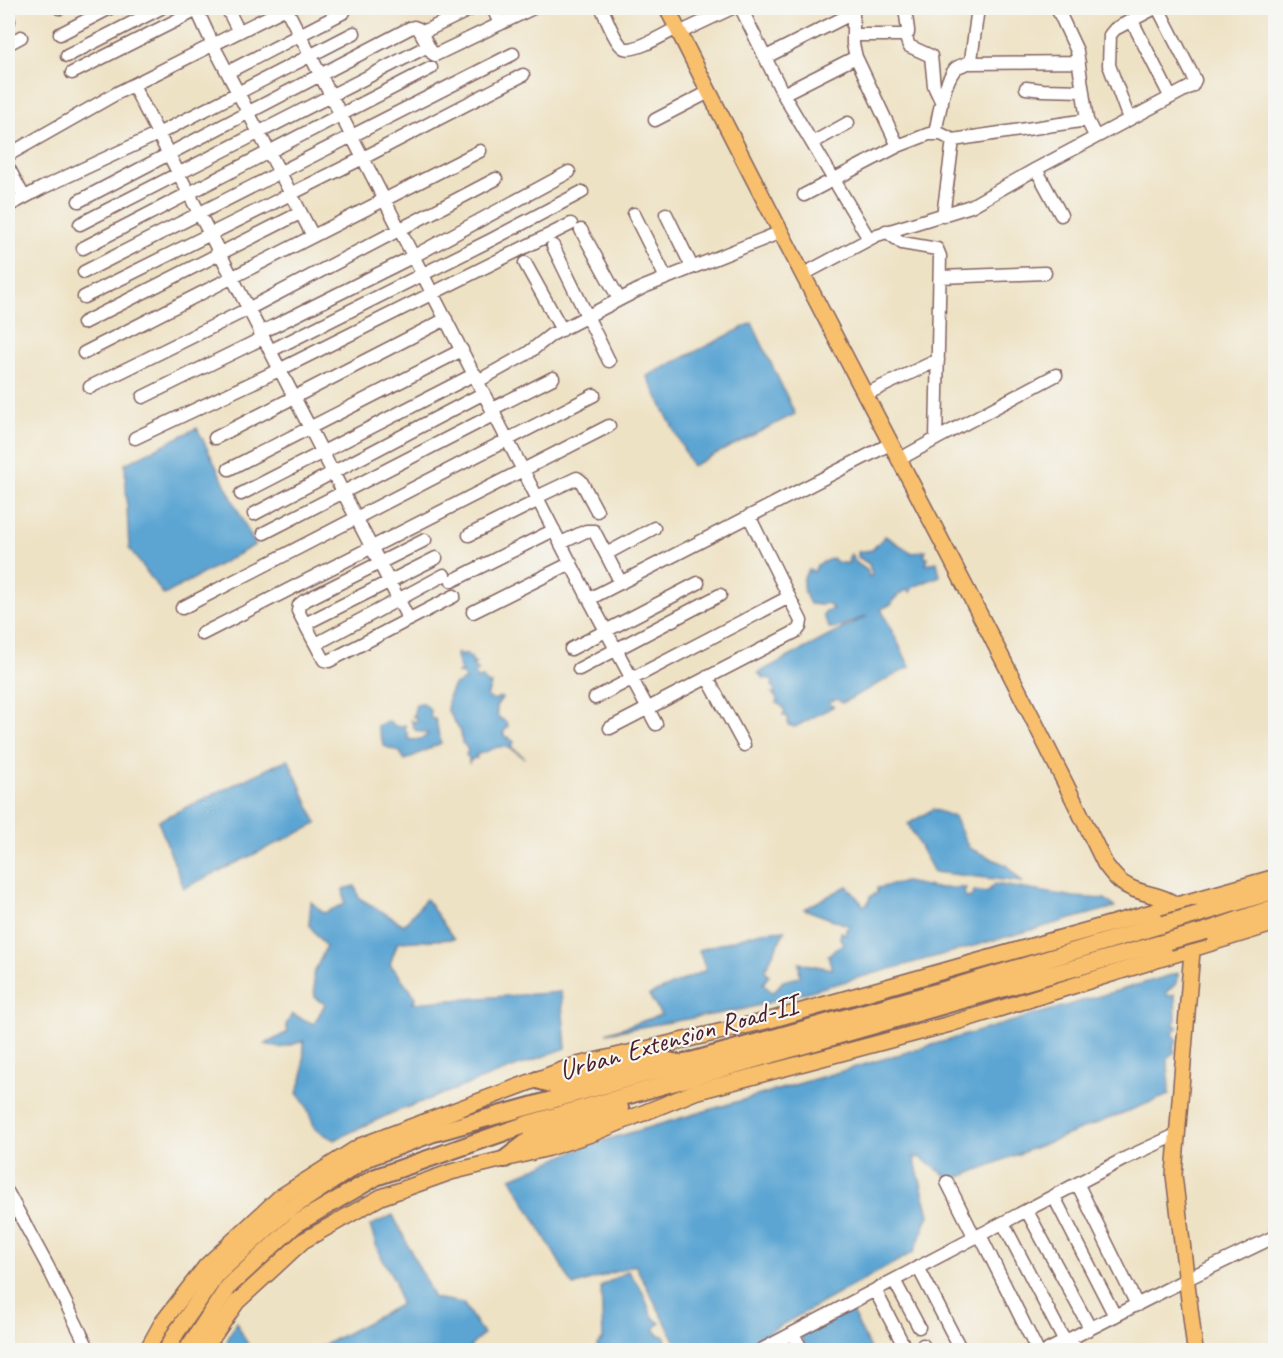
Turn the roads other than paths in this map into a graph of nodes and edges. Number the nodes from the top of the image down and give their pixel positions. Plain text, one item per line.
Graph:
1 (110, 8) edge
2 (161, 8) edge
3 (196, 8) edge
4 (227, 8) edge
5 (286, 8) edge
6 (473, 8) edge
7 (493, 8) edge
8 (533, 8) edge
9 (604, 8) edge
10 (667, 8) edge
11 (732, 8) edge
12 (741, 8) edge
13 (905, 8) edge
14 (978, 8) edge
15 (1057, 8) edge
16 (1157, 8) edge
17 (853, 10) edge
18 (345, 12) dead end
19 (1132, 21) junction
20 (500, 24) junction
21 (678, 30) junction
22 (239, 32) junction
23 (354, 33) dead end
24 (421, 33) junction
25 (60, 34) dead end
26 (853, 35) junction
27 (905, 35) junction
28 (301, 36) junction
29 (21, 37) dead end
30 (8, 44) edge
31 (213, 45) junction
32 (428, 46) junction
33 (513, 54) dead end
34 (67, 56) dead end
35 (311, 56) junction
36 (766, 57) junction
37 (856, 57) junction
38 (1079, 62) junction
39 (968, 63) junction
40 (431, 68) dead end
41 (228, 72) junction
42 (72, 73) dead end
43 (321, 75) junction
44 (523, 75) dead end
45 (133, 85) junction
46 (1026, 88) dead end
47 (1083, 91) junction
48 (709, 92) junction
49 (238, 93) junction
50 (783, 94) junction
51 (331, 95) junction
52 (1170, 96) junction
53 (942, 103) junction
54 (249, 113) junction
55 (341, 115) junction
56 (1129, 118) junction
57 (655, 120) dead end
58 (1087, 120) junction
59 (848, 123) dead end
60 (259, 132) junction
61 (935, 133) junction
62 (158, 134) junction
63 (352, 136) junction
64 (1095, 136) junction
65 (953, 140) junction
66 (812, 143) junction
67 (897, 146) junction
68 (480, 151) dead end
69 (168, 153) junction
70 (269, 153) junction
71 (8, 155) edge
72 (363, 158) junction
73 (1036, 169) junction
74 (569, 172) dead end
75 (280, 173) junction
76 (9, 174) edge
77 (179, 174) junction
78 (496, 178) dead end
79 (834, 180) junction
80 (582, 192) dead end
81 (188, 193) junction
82 (291, 194) junction
83 (804, 195) dead end
84 (24, 197) junction
85 (385, 200) junction
86 (79, 201) dead end
87 (8, 206) edge
88 (199, 213) junction
89 (300, 213) junction
90 (633, 214) dead end
91 (666, 214) dead end
92 (1061, 215) dead end
93 (943, 216) junction
94 (80, 224) dead end
95 (400, 229) junction
96 (886, 231) junction
97 (780, 232) junction
98 (209, 234) junction
99 (313, 236) junction
100 (869, 239) junction
101 (553, 246) dead end
102 (83, 248) dead end
103 (219, 253) junction
104 (414, 256) junction
105 (525, 263) dead end
106 (692, 267) junction
107 (84, 272) dead end
108 (1045, 273) dead end
109 (423, 274) junction
110 (802, 275) junction
111 (232, 277) junction
112 (940, 277) junction
113 (666, 278) junction
114 (433, 293) junction
115 (84, 297) dead end
116 (619, 299) junction
117 (248, 309) junction
118 (589, 315) junction
119 (446, 319) junction
120 (83, 323) dead end
121 (562, 330) junction
122 (262, 336) junction
123 (462, 350) junction
124 (270, 351) junction
125 (84, 353) dead end
126 (938, 360) junction
127 (609, 361) dead end
128 (279, 370) junction
129 (1056, 375) dead end
130 (476, 378) junction
131 (553, 378) dead end
132 (90, 387) dead end
133 (484, 393) junction
134 (594, 395) dead end
135 (864, 395) junction
136 (143, 397) dead end
137 (294, 399) junction
138 (494, 412) junction
139 (609, 426) dead end
140 (309, 429) junction
141 (135, 438) dead end
142 (215, 438) dead end
143 (508, 440) junction
144 (936, 440) junction
145 (890, 444) junction
146 (322, 453) junction
147 (898, 460) junction
148 (229, 469) dead end
149 (523, 469) junction
150 (332, 473) junction
151 (342, 493) junction
152 (242, 494) dead end
153 (538, 498) junction
154 (597, 511) dead end
155 (254, 514) dead end
156 (749, 516) junction
157 (356, 519) junction
158 (654, 528) dead end
159 (554, 530) junction
160 (264, 533) dead end
161 (469, 536) dead end
162 (425, 540) dead end
163 (561, 543) junction
164 (370, 548) junction
165 (606, 554) junction
166 (436, 558) dead end
167 (379, 563) junction
168 (571, 563) junction
169 (389, 582) junction
170 (621, 583) junction
171 (698, 583) dead end
172 (720, 595) dead end
173 (454, 596) dead end
174 (789, 597) junction
175 (589, 599) junction
176 (398, 600) junction
177 (182, 608) dead end
178 (473, 612) dead end
179 (409, 620) junction
180 (305, 624) junction
181 (607, 631) junction
182 (202, 634) dead end
183 (315, 644) junction
184 (571, 649) dead end
185 (616, 649) junction
186 (579, 669) dead end
187 (707, 676) junction
188 (632, 678) junction
189 (595, 699) dead end
190 (647, 707) junction
191 (656, 724) dead end
192 (610, 728) dead end
193 (744, 744) dead end
194 (1275, 877) edge
195 (1275, 890) edge
196 (1174, 905) junction
197 (1275, 908) edge
198 (1275, 923) edge
199 (1192, 951) junction
200 (681, 1064) junction
201 (537, 1080) junction
202 (648, 1089) junction
203 (1178, 1134) junction
204 (505, 1159) junction
205 (946, 1182) dead end
206 (1078, 1185) junction
207 (8, 1194) edge
208 (1054, 1197) junction
209 (1027, 1211) junction
210 (1003, 1223) junction
211 (977, 1236) junction
212 (1275, 1236) edge
213 (918, 1267) junction
214 (1187, 1279) junction
215 (894, 1280) junction
216 (875, 1290) junction
217 (1137, 1305) junction
218 (1115, 1316) junction
219 (919, 1327) dead end
220 (1090, 1328) junction
221 (793, 1334) junction
222 (1068, 1340) junction
223 (904, 1346) dead end
224 (89, 1350) edge
225 (147, 1350) edge
226 (166, 1350) edge
227 (187, 1350) edge
228 (204, 1350) edge
229 (761, 1350) edge
230 (802, 1350) edge
231 (961, 1350) edge
232 (1037, 1350) edge
233 (1048, 1350) edge
234 (1077, 1350) edge
235 (1195, 1350) edge

1 - 25 street
2 - 34 street
3 - 31 street
3 - 42 street
4 - 22 street
5 - 22 street
5 - 28 street
6 - 24 street
7 - 20 street
8 - 20 street
9 - 21 street
10 - 21 main road
11 - 21 street
12 - 36 street
13 - 27 street
14 - 39 street
15 - 38 street
16 - 19 street
16 - 52 street
17 - 26 street
17 - 36 street
18 - 28 street
19 - 52 street
19 - 56 street
20 - 32 street
21 - 48 main road
22 - 31 street
23 - 35 street
24 - 32 street
24 - 43 street
26 - 27 street
26 - 37 street
27 - 53 street
28 - 35 street
28 - 41 street
29 - 30 street
31 - 41 street
31 - 45 street
32 - 51 street
33 - 63 street
35 - 43 street
35 - 49 street
36 - 50 street
37 - 50 street
37 - 67 street
38 - 39 street
38 - 47 street
39 - 53 street
40 - 55 street
41 - 49 street
43 - 51 street
43 - 54 street
44 - 72 street
45 - 62 street
45 - 71 street
46 - 47 street
47 - 58 street
48 - 57 street
48 - 97 main road
49 - 54 street
49 - 62 street
50 - 66 street
51 - 55 street
51 - 60 street
52 - 56 street
53 - 61 street
54 - 60 street
54 - 69 street
55 - 63 street
55 - 70 street
56 - 64 street
58 - 64 street
58 - 65 street
59 - 66 street
60 - 70 street
60 - 77 street
61 - 65 street
61 - 67 street
62 - 69 street
62 - 84 street
63 - 72 street
63 - 75 street
64 - 73 street
65 - 93 street
66 - 79 street
67 - 79 street
68 - 85 street
69 - 77 street
69 - 86 street
70 - 75 street
70 - 81 street
72 - 82 street
72 - 85 street
73 - 92 street
73 - 93 street
74 - 104 street
75 - 82 street
75 - 88 street
76 - 84 street
77 - 81 street
77 - 94 street
78 - 95 street
79 - 83 street
79 - 100 street
80 - 109 street
81 - 88 street
81 - 102 street
82 - 89 street
82 - 98 street
84 - 87 street
85 - 95 street
85 - 99 street
88 - 98 street
88 - 107 street
89 - 99 street
89 - 103 street
90 - 113 street
91 - 106 street
93 - 96 street
95 - 104 street
95 - 117 street
96 - 100 street
96 - 112 street
97 - 106 street
97 - 110 main road
98 - 103 street
98 - 115 street
99 - 111 street
100 - 110 street
101 - 118 street
103 - 111 street
103 - 120 street
104 - 109 street
104 - 122 street
105 - 121 street
106 - 113 street
108 - 112 street
109 - 114 street
109 - 124 street
110 - 135 main road
111 - 117 street
111 - 125 street
112 - 126 street
113 - 116 street
114 - 116 street
114 - 119 street
114 - 128 street
116 - 118 street
117 - 122 street
117 - 132 street
118 - 121 street
118 - 127 street
119 - 123 street
119 - 137 street
121 - 130 street
122 - 124 street
122 - 136 street
123 - 130 street
123 - 140 street
124 - 128 street
126 - 135 street
126 - 144 street
128 - 137 street
128 - 141 street
129 - 144 street
130 - 133 street
130 - 146 street
131 - 138 street
133 - 138 street
133 - 150 street
134 - 143 street
135 - 145 main road
137 - 140 street
137 - 142 street
138 - 143 street
138 - 151 street
139 - 149 street
140 - 146 street
140 - 148 street
143 - 149 street
143 - 157 street
144 - 147 street
145 - 147 main road
145 - 156 street
146 - 150 street
146 - 152 street
147 - 196 main road
149 - 153 street
149 - 164 street
150 - 151 street
150 - 155 street
151 - 157 street
151 - 160 street
153 - 154 street
153 - 159 street
153 - 161 street
156 - 170 street
156 - 174 street
157 - 164 street
157 - 177 street
158 - 165 street
159 - 163 street
159 - 176 street
162 - 167 street
163 - 165 street
163 - 168 street
164 - 167 street
164 - 182 street
165 - 170 street
166 - 169 street
167 - 169 street
167 - 180 street
168 - 175 street
168 - 178 street
169 - 176 street
169 - 180 street
170 - 175 street
171 - 181 street
172 - 185 street
173 - 179 street
174 - 187 street
174 - 188 street
175 - 181 street
176 - 179 street
176 - 183 street
179 - 183 street
180 - 183 street
181 - 184 street
181 - 185 street
185 - 186 street
185 - 188 street
187 - 190 street
187 - 193 street
188 - 189 street
188 - 190 street
190 - 191 street
190 - 192 street
194 - 196 main road
195 - 200 highway, Urban Extension Road-II, bridge
196 - 199 main road
196 - 201 main road
197 - 202 highway, Urban Extension Road-II, bridge
198 - 199 main road
199 - 203 main road
199 - 204 main road
200 - 201 highway
200 - 226 highway, Urban Extension Road-II
201 - 225 main road
202 - 204 highway
202 - 227 highway, Urban Extension Road-II
203 - 206 street
203 - 214 main road
204 - 228 main road
205 - 211 street
206 - 208 street
206 - 217 street
207 - 224 street
208 - 209 street
208 - 218 street
209 - 210 street
209 - 220 street
210 - 211 street
210 - 222 street
211 - 213 street
211 - 232 street
212 - 214 street
213 - 215 street
213 - 231 street
214 - 217 street
214 - 235 main road
215 - 216 street
215 - 219 street
216 - 221 street
216 - 223 street
217 - 218 street
218 - 220 street
220 - 222 street
221 - 229 street
221 - 230 street
222 - 233 street
222 - 234 street

